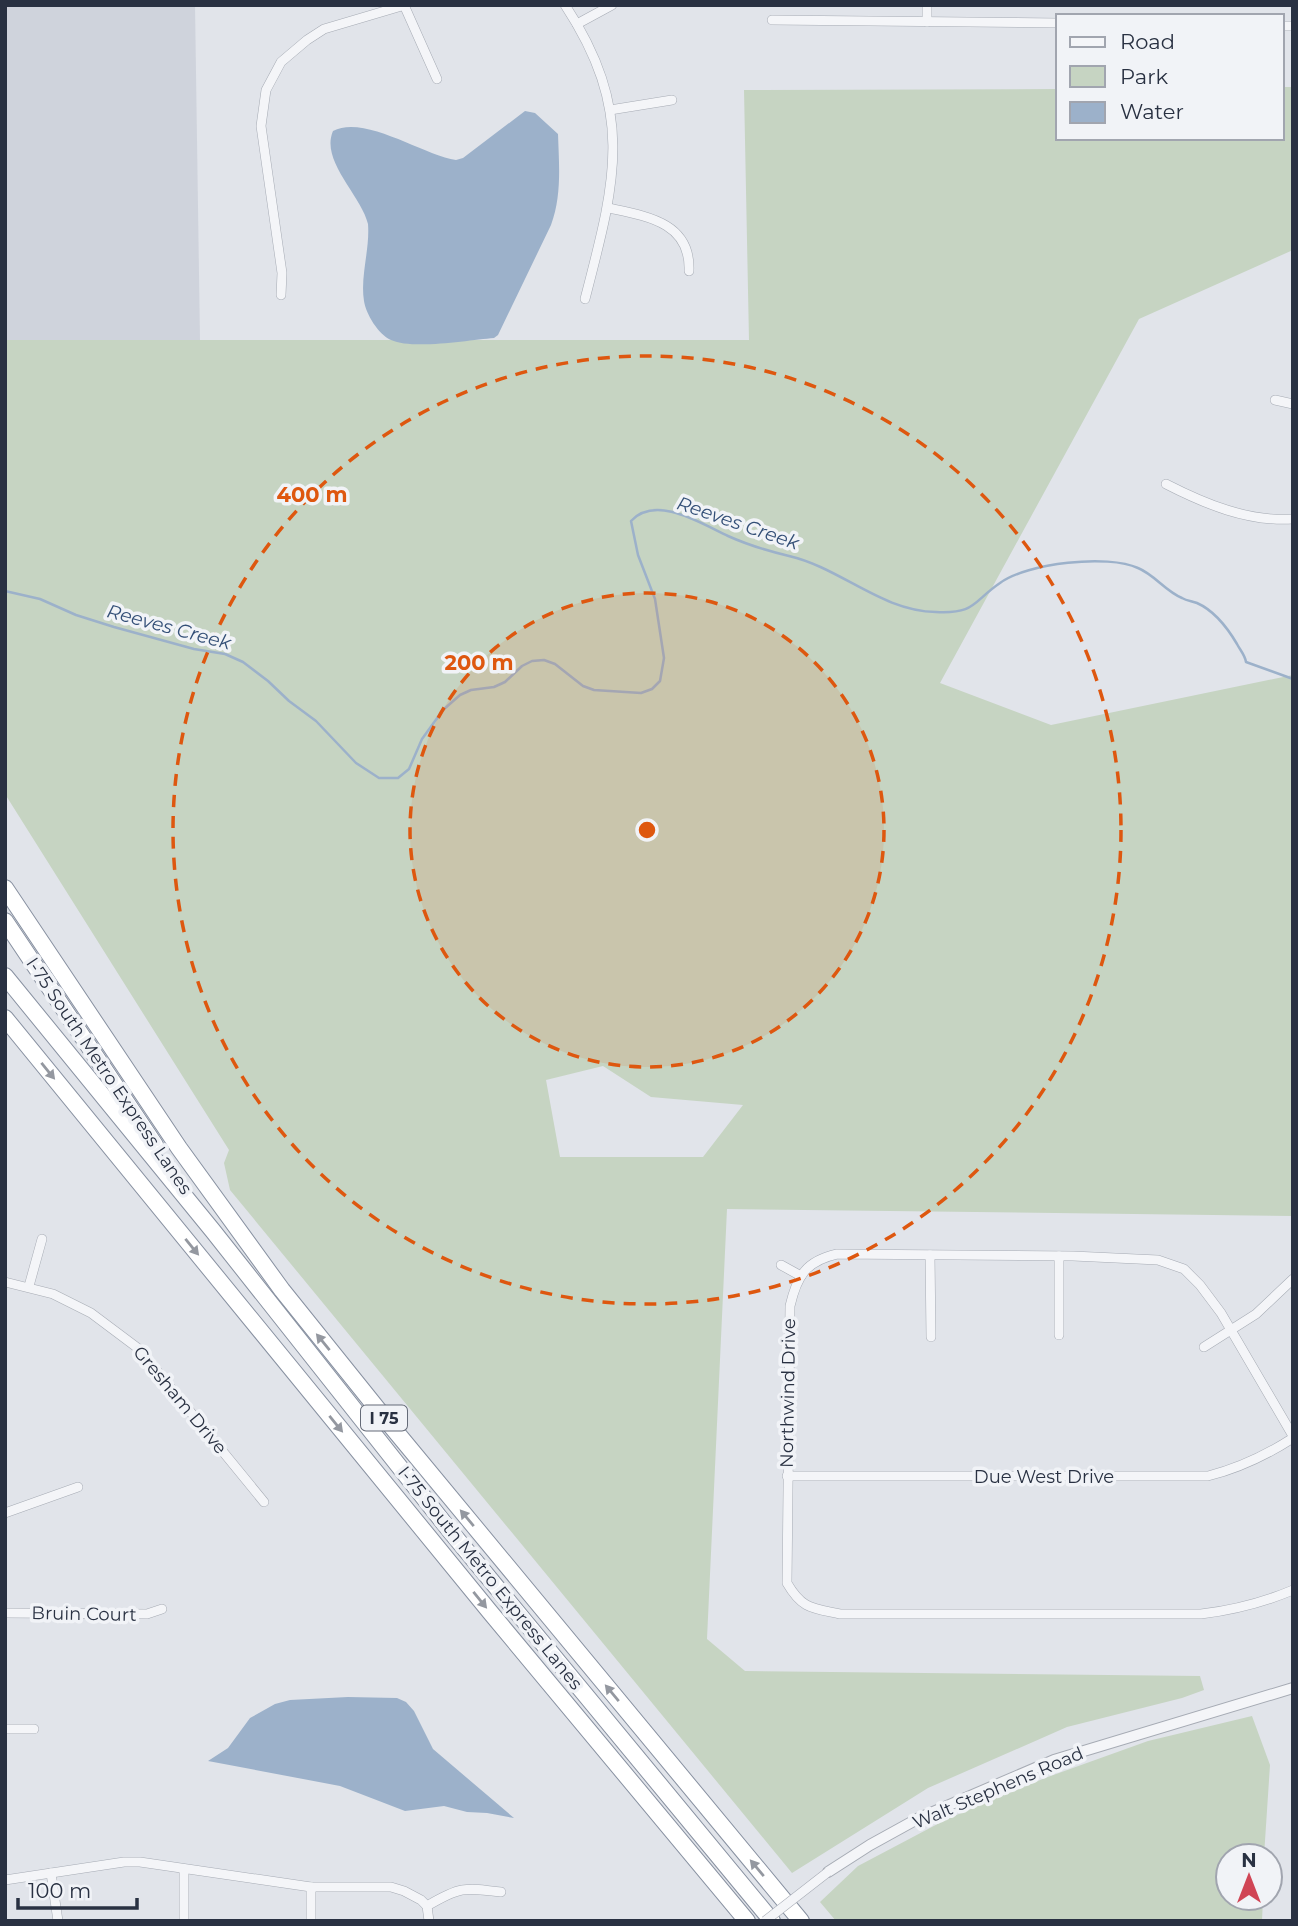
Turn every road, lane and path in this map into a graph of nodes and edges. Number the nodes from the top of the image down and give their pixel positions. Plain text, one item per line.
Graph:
1 (405, 5) edge
2 (565, 5) edge
3 (612, 5) edge
4 (927, 5) edge
5 (772, 20) dead end
6 (927, 22) junction
7 (1056, 23) edge
8 (578, 24) junction
9 (437, 79) dead end
10 (671, 100) dead end
11 (610, 110) junction
12 (608, 208) junction
13 (689, 271) dead end
14 (281, 295) dead end
15 (585, 299) dead end
16 (1275, 400) dead end
17 (1293, 404) edge
18 (1166, 484) dead end
19 (1293, 519) edge
20 (5, 888) edge
21 (5, 921) edge
22 (5, 976) edge
23 (5, 1018) edge
24 (213, 1231) junction
25 (42, 1238) dead end
26 (930, 1255) junction
27 (1059, 1256) junction
28 (781, 1265) dead end
29 (801, 1276) junction
30 (1293, 1279) edge
31 (5, 1282) edge
32 (29, 1286) junction
33 (1232, 1331) junction
34 (1059, 1335) dead end
35 (931, 1337) dead end
36 (1204, 1347) dead end
37 (1293, 1437) edge
38 (787, 1476) junction
39 (78, 1488) dead end
40 (264, 1502) dead end
41 (5, 1513) edge
42 (1293, 1590) edge
43 (162, 1609) dead end
44 (5, 1612) edge
45 (1293, 1688) edge
46 (5, 1729) edge
47 (34, 1729) dead end
48 (184, 1870) junction
49 (51, 1872) junction
50 (828, 1872) joint
51 (5, 1881) edge
52 (311, 1887) junction
53 (501, 1892) dead end
54 (426, 1906) junction
55 (58, 1921) edge
56 (184, 1921) edge
57 (311, 1921) edge
58 (429, 1921) edge
59 (747, 1921) edge
60 (765, 1921) edge
61 (772, 1921) edge
62 (801, 1921) edge

1 - 9 street
1 - 14 street
2 - 8 street
3 - 8 street
4 - 6 street
5 - 6 street
6 - 7 street
8 - 11 street
10 - 11 street
11 - 12 street
12 - 13 street
12 - 15 street
16 - 17 street
18 - 19 street
62 -> 20 highway, I 75
21 - 24 highway, I-75 South Metro Express Lanes
22 - 24 highway, I-75 South Metro Express Lanes
23 -> 59 highway, I 75
24 - 61 highway, I-75 South Metro Express Lanes
25 - 32 street
26 - 27 street
26 - 29 street
26 - 35 street
27 - 33 street
27 - 34 street
28 - 29 street
29 - 38 street, Northwind Drive
30 - 33 street
31 - 32 street, Gresham Drive
32 - 40 street, Gresham Drive
33 - 36 street
33 - 37 street
37 - 38 street, Due West Drive
38 - 42 street, Northwind Drive
39 - 41 street
43 - 44 street, Bruin Court
45 - 50 street, Walt Stephens Road
46 - 47 street
48 - 49 street
48 - 52 street
48 - 56 street
49 - 51 street
49 - 55 street
50 - 60 street, Walt Stephens Road, bridge
52 - 54 street
52 - 57 street
53 - 54 street
54 - 58 street

